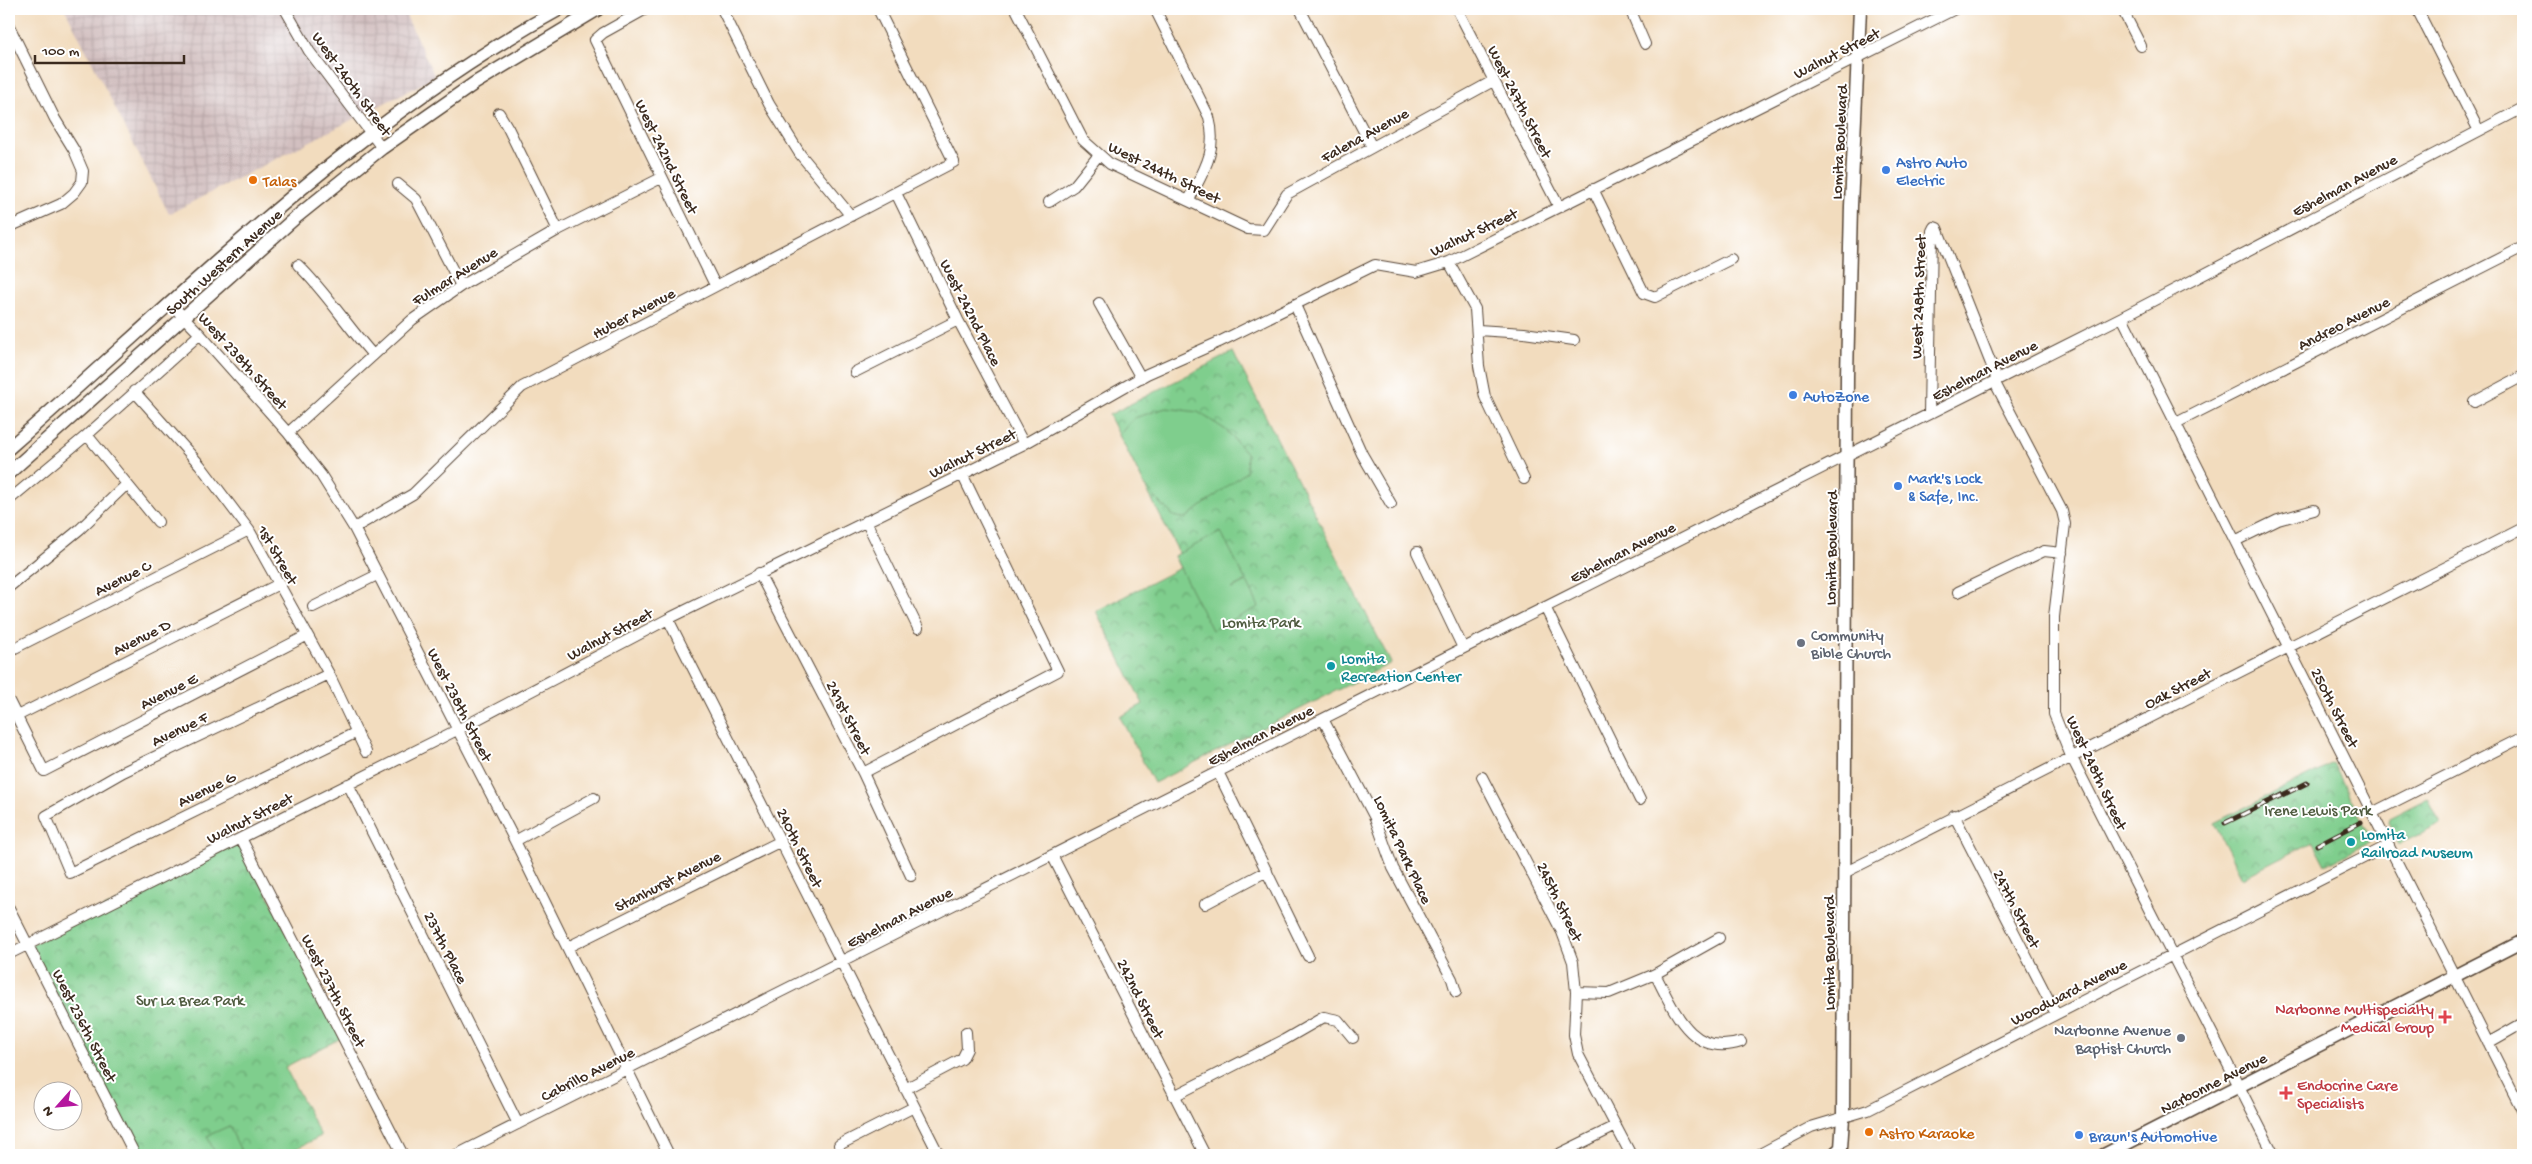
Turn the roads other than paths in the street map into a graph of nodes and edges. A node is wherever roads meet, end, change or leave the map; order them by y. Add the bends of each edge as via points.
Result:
1 (284, 9) edge
2 (560, 9) edge
3 (598, 9) edge
4 (646, 9) edge
5 (722, 9) edge
6 (878, 9) edge
7 (1016, 9) edge
8 (1155, 9) edge
9 (1300, 9) edge
10 (1457, 9) edge
11 (1630, 9) edge
12 (1860, 9) edge
13 (1955, 9) edge
14 (2122, 9) edge
15 (2417, 9) edge
16 (9, 26) edge
17 (1645, 44) dead end
18 (2141, 46) dead end
19 (1858, 58) junction
20 (1493, 80) junction
21 (2523, 108) edge
22 (498, 113) dead end
23 (2479, 131) junction
24 (371, 134) junction
25 (1372, 147) junction
26 (382, 148) junction
27 (1098, 156) junction
28 (661, 178) junction
29 (398, 184) dead end
30 (1594, 189) junction
31 (896, 193) junction
32 (1189, 200) junction
33 (1049, 202) dead end
34 (1559, 207) junction
35 (851, 216) junction
36 (9, 227) edge
37 (558, 230) junction
38 (1264, 230) joint
39 (2523, 247) edge
40 (1731, 259) dead end
41 (1449, 262) junction
42 (298, 265) dead end
43 (715, 285) junction
44 (460, 286) junction
45 (170, 303) junction
46 (1099, 303) dead end
47 (1295, 305) junction
48 (185, 317) junction
49 (2122, 317) junction
50 (958, 320) junction
51 (1478, 330) junction
52 (200, 334) junction
53 (1574, 340) dead end
54 (374, 355) junction
55 (855, 372) dead end
56 (2523, 376) edge
57 (1141, 378) junction
58 (1995, 380) junction
59 (134, 391) junction
60 (2474, 402) dead end
61 (1929, 414) junction
62 (2176, 423) junction
63 (288, 433) junction
64 (87, 435) junction
65 (1024, 444) junction
66 (9, 448) edge
67 (1847, 455) junction
68 (9, 474) edge
69 (962, 474) junction
70 (1524, 479) dead end
71 (128, 484) junction
72 (9, 500) edge
73 (1391, 504) dead end
74 (2314, 510) dead end
75 (866, 521) junction
76 (158, 522) dead end
77 (354, 528) junction
78 (2523, 528) edge
79 (249, 530) junction
80 (2235, 541) junction
81 (1417, 552) dead end
82 (2062, 553) junction
83 (760, 573) junction
84 (377, 575) junction
85 (280, 584) junction
86 (9, 586) edge
87 (1958, 592) dead end
88 (313, 607) dead end
89 (1545, 607) junction
90 (666, 620) junction
91 (918, 628) dead end
92 (306, 636) junction
93 (2289, 647) junction
94 (1463, 648) junction
95 (9, 651) edge
96 (329, 674) junction
97 (9, 701) edge
98 (16, 716) junction
99 (1323, 719) junction
100 (457, 730) junction
101 (357, 732) junction
102 (2523, 737) edge
103 (366, 752) dead end
104 (2071, 756) junction
105 (1218, 772) junction
106 (863, 773) junction
107 (1482, 777) dead end
108 (348, 784) junction
109 (594, 798) dead end
110 (1640, 800) dead end
111 (2372, 813) junction
112 (1954, 815) junction
113 (241, 838) junction
114 (781, 840) junction
115 (515, 841) junction
116 (2389, 845) junction
117 (1052, 855) junction
118 (1267, 870) junction
119 (1844, 872) junction
120 (70, 873) joint
121 (911, 876) dead end
122 (1205, 904) dead end
123 (9, 908) edge
124 (1719, 938) dead end
125 (2523, 941) edge
126 (28, 944) junction
127 (568, 947) junction
128 (9, 954) edge
129 (2173, 955) junction
130 (1308, 956) dead end
131 (840, 962) junction
132 (1655, 974) junction
133 (2455, 976) junction
134 (1456, 992) dead end
135 (1576, 992) junction
136 (2056, 1014) junction
137 (732, 1016) joint
138 (2523, 1023) edge
139 (966, 1032) dead end
140 (1353, 1038) dead end
141 (1741, 1042) dead end
142 (2488, 1042) junction
143 (626, 1070) junction
144 (2240, 1087) junction
145 (906, 1089) junction
146 (1174, 1096) junction
147 (914, 1107) junction
148 (2523, 1112) edge
149 (1843, 1118) junction
150 (518, 1124) junction
151 (1616, 1126) junction
152 (838, 1145) dead end
153 (1841, 1153) edge
154 (135, 1155) edge
155 (403, 1155) edge
156 (456, 1155) edge
157 (669, 1155) edge
158 (939, 1155) edge
159 (1205, 1155) edge
160 (1557, 1155) edge
161 (1631, 1155) edge
162 (1758, 1155) edge
163 (2104, 1155) edge
164 (2274, 1155) edge

1 - 24 street, West 240th Street via 309,51
2 - 24 main road, South Western Avenue via 470,64
3 - 26 main road, South Western Avenue via 475,83
4 - 28 street, West 242nd Street via 595,40
5 - 35 street via 769,104 800,154
6 - 31 street, Huber Avenue via 954,162
7 - 27 street, West 244th Street via 1080,134
8 - 32 street via 1212,126 1211,155
9 - 25 street
10 - 20 street, West 247th Street
11 - 17 street
12 - 19 main road, Lomita Boulevard
13 - 19 street, Walnut Street
14 - 18 street
15 - 23 street
16 - 36 street via 83,171 82,182 61,204
19 - 30 street, Walnut Street
19 - 67 main road, Lomita Boulevard via 1851,206
20 - 25 street, Falena Avenue
20 - 34 street, West 247th Street
21 - 23 street, Eshelman Avenue
22 - 37 street
23 - 49 street, Eshelman Avenue
24 - 26 street, West 240th Street
24 - 45 main road, South Western Avenue via 275,211
25 - 38 street, Falena Avenue via 1287,194
26 - 48 main road, South Western Avenue via 295,218
27 - 32 street, West 244th Street
27 - 33 street via 1074,186
28 - 37 street, Fulmar Avenue
28 - 43 street, West 242nd Street
29 - 44 street via 416,199
30 - 34 street, Walnut Street
30 - 40 street via 1644,293 1654,297
31 - 35 street, Huber Avenue
31 - 50 street, West 242nd Place
32 - 38 street, West 244th Street via 1248,229
34 - 41 street, Walnut Street
35 - 43 street, Huber Avenue
37 - 44 street, Fulmar Avenue
39 - 62 street, Andreo Avenue
41 - 47 street, Walnut Street via 1416,272 1375,265
41 - 51 street via 1475,309
42 - 54 street
43 - 77 street, Huber Avenue via 522,387 413,494
44 - 54 street, Fulmar Avenue via 412,320
45 - 48 street, West 238th Street
45 - 66 main road, South Western Avenue
46 - 57 street
47 - 57 street, Walnut Street
47 - 73 street via 1362,454
48 - 52 street, West 238th Street
48 - 68 main road, South Western Avenue
49 - 58 street, Eshelman Avenue
49 - 62 street, 250th Street
50 - 55 street
50 - 65 street, West 242nd Place
51 - 53 street
51 - 70 street via 1479,366 1485,397
52 - 59 street
52 - 63 street, West 238th Street
54 - 63 street, Fulmar Avenue
56 - 60 street
57 - 65 street, Walnut Street
58 - 61 street, Eshelman Avenue
58 - 61 street, West 248th Street via 1934,227
58 - 82 street, West 248th Street via 2062,511 2065,524
59 - 64 street
59 - 79 street, 1st Street via 200,465
61 - 67 street, Eshelman Avenue
62 - 80 street, 250th Street
63 - 77 street, West 238th Street via 321,475
64 - 71 street
64 - 72 street
65 - 69 street, Walnut Street
67 - 89 street, Eshelman Avenue
67 - 119 main road, Lomita Boulevard
69 - 75 street, Walnut Street
69 - 106 street via 1058,671
71 - 76 street
71 - 86 street via 80,529
74 - 80 street via 2278,520
75 - 83 street, Walnut Street
75 - 91 street
77 - 84 street, West 238th Street
78 - 93 street, Oak Street
79 - 85 street, 1st Street
79 - 95 street, Avenue C
80 - 93 street, 250th Street
81 - 94 street
82 - 87 street via 2044,550
82 - 104 street, West 248th Street via 2054,617 2054,714
83 - 90 street, Walnut Street
83 - 106 street, 241st Street
84 - 88 street
84 - 100 street, West 238th Street
85 - 92 street, 1st Street
85 - 98 street, Avenue D
89 - 94 street, Eshelman Avenue
89 - 110 street
90 - 100 street, Walnut Street
90 - 114 street, 240th Street
92 - 96 street, 1st Street
92 - 98 street, Avenue E via 44,771
93 - 104 street, Oak Street
93 - 111 street, 250th Street
94 - 99 street, Eshelman Avenue
96 - 101 street, 1st Street
96 - 120 street, Avenue F via 123,772 46,816
97 - 98 street
99 - 105 street, Eshelman Avenue
99 - 134 street, Lomita Park Place via 1375,818 1394,868
100 - 108 street, Walnut Street
100 - 115 street, West 238th Street
101 - 103 street, 1st Street
101 - 120 street, Avenue G
102 - 111 street
104 - 112 street, Oak Street
104 - 129 street, West 248th Street
105 - 117 street, Eshelman Avenue
105 - 118 street
106 - 121 street, 241st Street
107 - 135 street, 245th Street via 1562,932 1573,962
108 - 113 street, Walnut Street
108 - 150 street, 237th Place
109 - 115 street
111 - 116 street, 250th Street
112 - 119 street, Oak Street
112 - 136 street, 247th Street
113 - 126 street, Walnut Street
113 - 155 street, West 237th Street
114 - 127 street, Stanhurst Avenue
114 - 131 street, 240th Street
115 - 127 street, West 238th Street
116 - 129 street, Woodward Avenue
116 - 133 street, 250th Street
117 - 131 street, Eshelman Avenue
117 - 146 street, 242nd Street
118 - 122 street
118 - 130 street
119 - 149 main road, Lomita Boulevard
123 - 126 street, West 236th Street
124 - 132 street
125 - 133 main road, Narbonne Avenue
126 - 128 street, Walnut Street
126 - 154 street, West 236th Street
127 - 143 street, West 238th Street
129 - 136 street, Woodward Avenue
129 - 144 street, West 248th Street
131 - 137 street, Eshelman Avenue
131 - 145 street, 240th Street
132 - 135 street via 1608,993
132 - 141 street via 1681,1022 1690,1032 1713,1044 1727,1046
133 - 142 street, 250th Street
133 - 144 main road, Narbonne Avenue
135 - 151 street, 245th Street via 1574,1035 1578,1054
136 - 149 street, Woodward Avenue via 1868,1110
137 - 143 street, Cabrillo Avenue
138 - 142 street
139 - 145 street via 967,1049 962,1060
140 - 146 street via 1338,1020 1324,1016
142 - 148 street, 250th Street
143 - 150 street, Cabrillo Avenue
143 - 157 street, West 238th Street
144 - 163 main road, Narbonne Avenue
144 - 164 street, West 248th Street
145 - 147 street, 240th Street
146 - 159 street, 242nd Street
147 - 152 street
147 - 158 street, 240th Street
149 - 153 main road, Lomita Boulevard
149 - 162 street, Woodward Avenue via 1811,1128
150 - 156 street, Cabrillo Avenue
151 - 160 street
151 - 161 street, 245th Street

